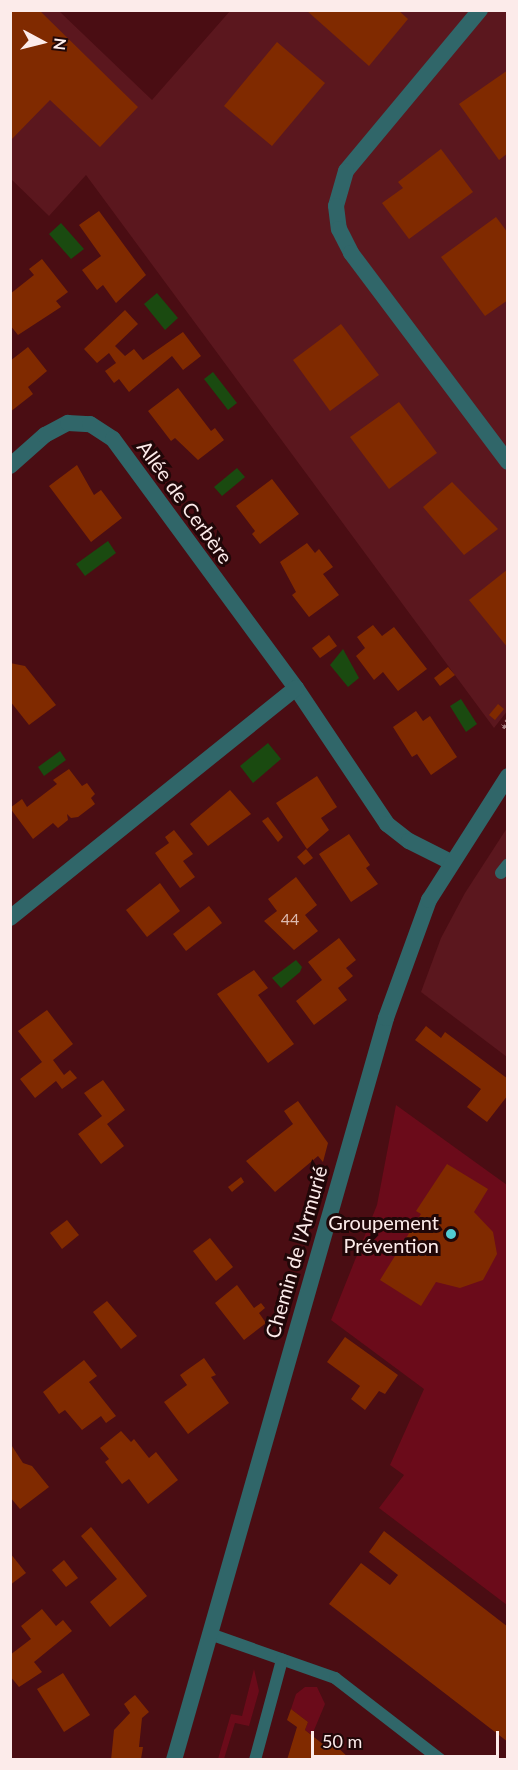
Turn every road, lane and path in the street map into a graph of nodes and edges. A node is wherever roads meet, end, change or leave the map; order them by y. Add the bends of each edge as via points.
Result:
1 (480, 10) edge
2 (507, 462) edge
3 (10, 466) edge
4 (296, 688) junction
5 (507, 720) edge
6 (507, 729) edge
7 (507, 776) edge
8 (451, 862) junction
9 (10, 918) edge
10 (210, 1634) junction
11 (282, 1660) junction
12 (174, 1760) edge
13 (255, 1760) edge
14 (441, 1760) edge

1 - 2 street via 346,171 336,206 339,228 351,253
3 - 4 street, Allée de Cerbère via 56,427 81,422 103,431
4 - 8 street, Allée de Cerbère via 387,824
4 - 9 street
5 - 6 path via 503,726
7 - 8 street, Chemin de l'Armurié
8 - 10 street, Chemin de l'Armurié via 429,900 386,1018
10 - 11 lane
10 - 12 street, Chemin de l'Armurié
11 - 13 lane
11 - 14 lane via 335,1678

